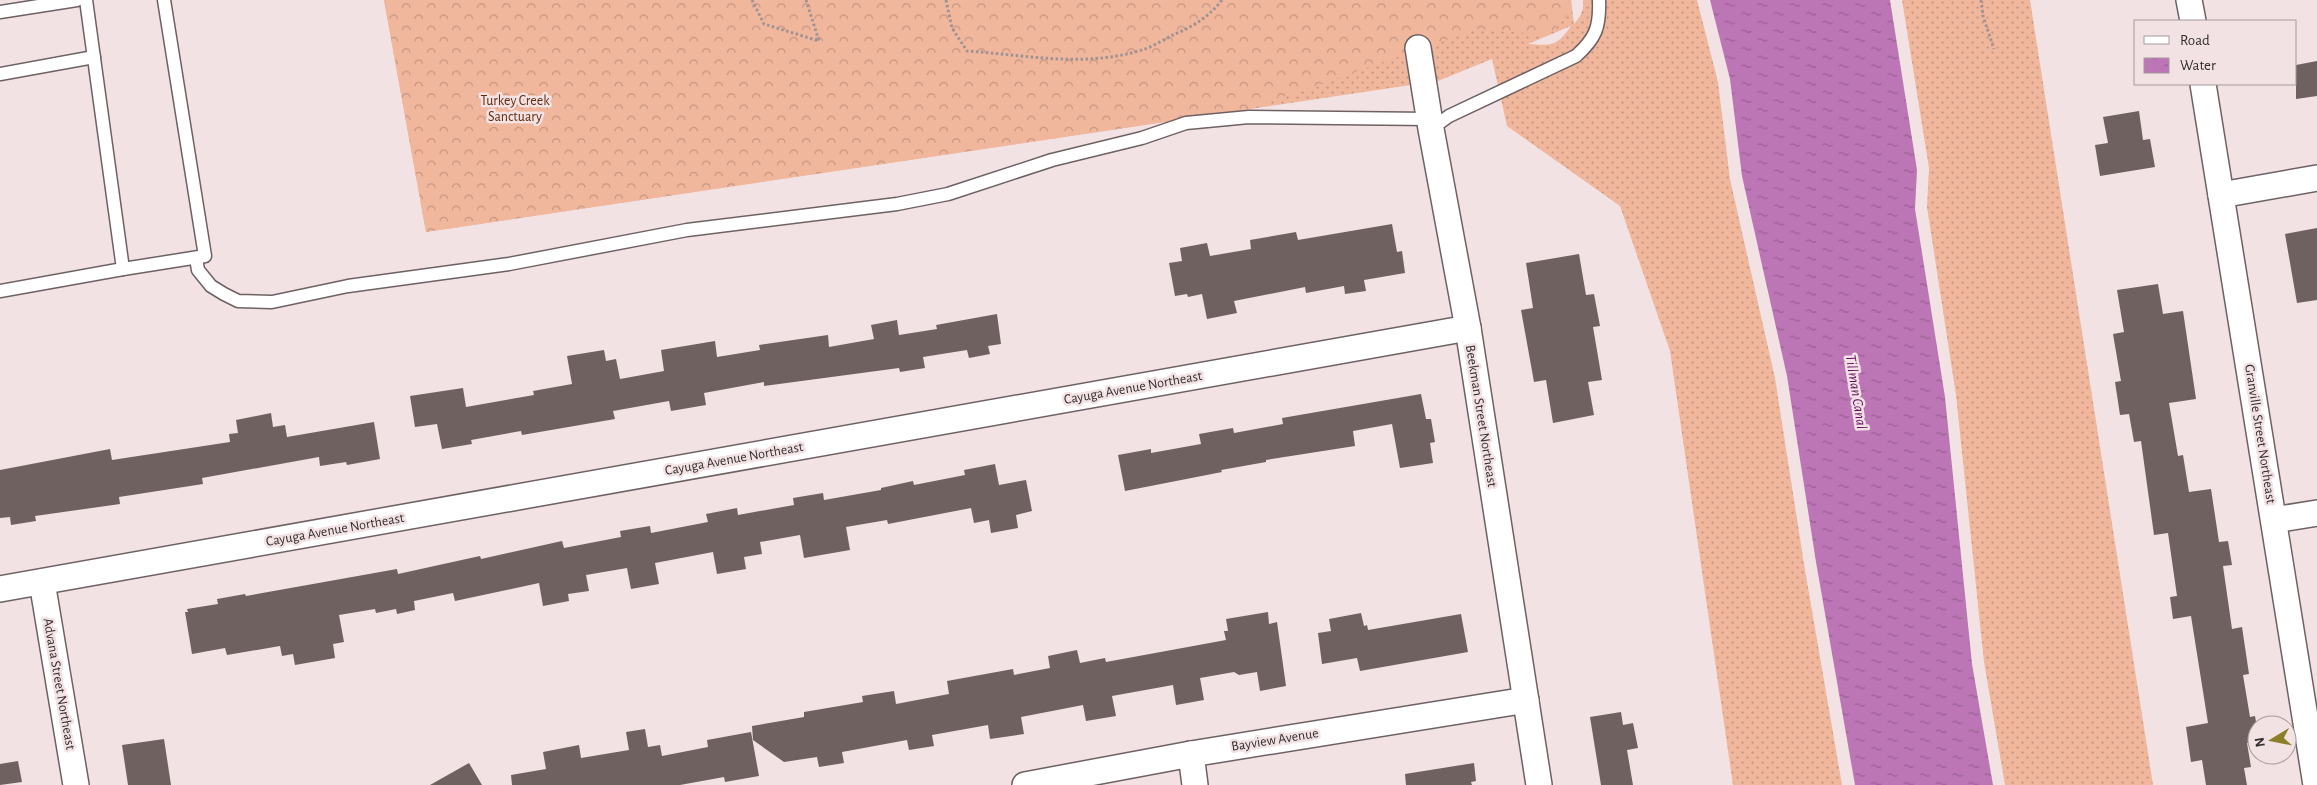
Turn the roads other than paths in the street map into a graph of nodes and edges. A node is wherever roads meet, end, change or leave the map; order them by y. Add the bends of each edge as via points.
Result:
1 (77, 0) edge
2 (86, 0) edge
3 (164, 0) edge
4 (1599, 0) edge
5 (2190, 0) edge
6 (0, 12) edge
7 (2193, 20) edge
8 (1418, 48) dead end
9 (94, 58) junction
10 (0, 74) edge
11 (2203, 85) edge
12 (1430, 124) junction
13 (2317, 178) edge
14 (2220, 195) junction
15 (196, 258) junction
16 (123, 269) junction
17 (0, 291) edge
18 (1468, 328) junction
19 (2317, 512) edge
20 (2274, 520) junction
21 (42, 582) junction
22 (0, 589) edge
23 (1526, 700) junction
24 (1191, 754) junction
25 (76, 785) edge
26 (1025, 785) edge
27 (1195, 785) edge
28 (1539, 785) edge
29 (2316, 785) edge

1 - 6 lane
2 - 9 lane
3 - 15 lane via 205,256
4 - 12 lane via 1600,15 1592,41 1576,56
5 - 7 street
8 - 12 street, Beekman Street Northeast
9 - 10 lane
9 - 16 lane
11 - 14 street, Granville Street Northeast
12 - 15 lane via 1249,117 1186,123 1142,138 1052,160 948,194 897,204 687,230 510,264 348,286 272,302 238,301 224,294 211,286 198,270
12 - 18 street, Beekman Street Northeast
13 - 14 street
14 - 20 street, Granville Street Northeast
15 - 16 lane
16 - 17 lane
18 - 21 street, Cayuga Avenue Northeast
18 - 23 street, Beekman Street Northeast
19 - 20 street
20 - 29 street, Granville Street Northeast
21 - 22 street, Cayuga Avenue Northeast
21 - 25 street, Advana Street Northeast
23 - 24 street, Bayview Avenue
23 - 28 street, Beekman Street Northeast
24 - 26 street, Bayview Avenue
24 - 27 street

